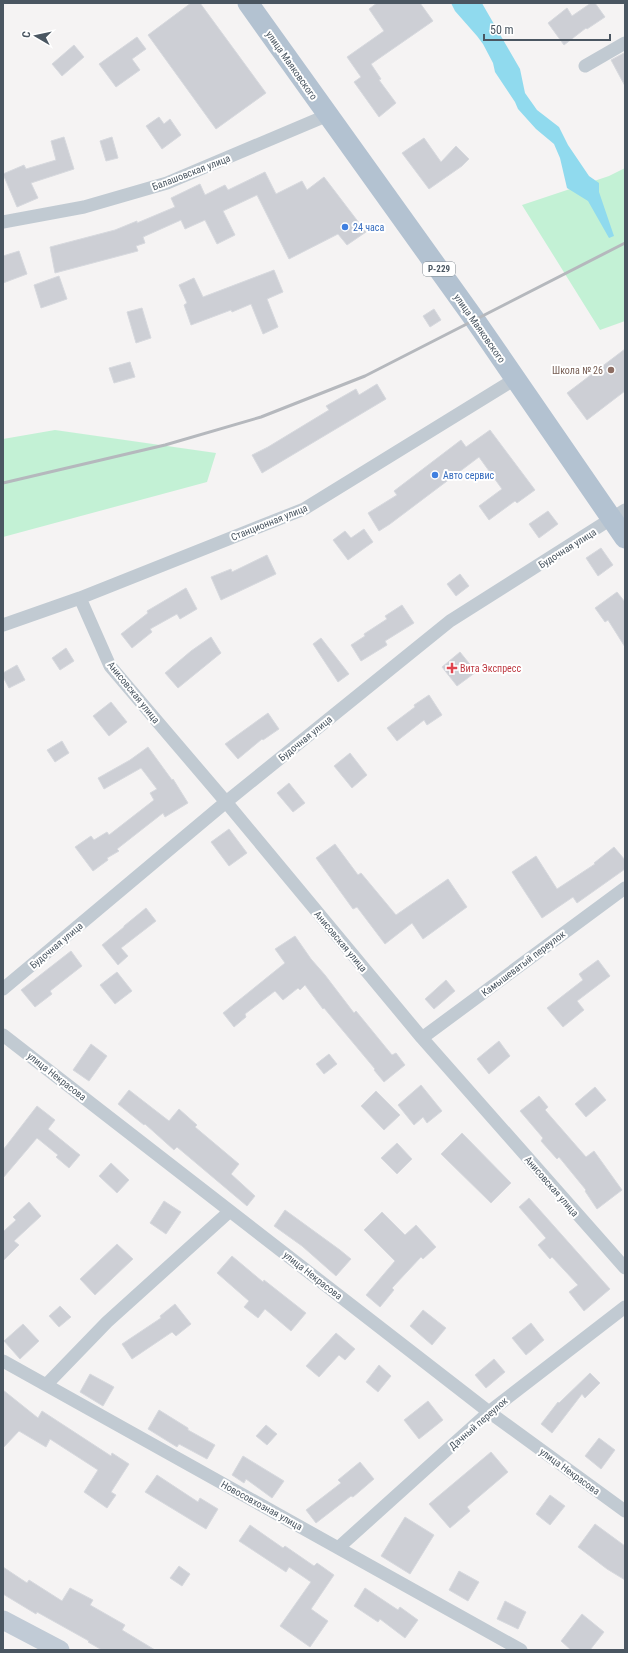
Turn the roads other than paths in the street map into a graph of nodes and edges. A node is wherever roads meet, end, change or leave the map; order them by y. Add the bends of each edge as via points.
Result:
1 (248, 3) edge
2 (625, 44) edge
3 (586, 66) dead end
4 (328, 115) junction
5 (4, 221) edge
6 (515, 379) junction
7 (618, 515) edge
8 (625, 538) edge
9 (80, 598) junction
10 (3, 626) edge
11 (226, 802) junction
12 (625, 888) edge
13 (3, 989) edge
14 (3, 1035) edge
15 (422, 1038) junction
16 (230, 1211) junction
17 (625, 1268) edge
18 (625, 1307) edge
19 (3, 1361) edge
20 (46, 1385) junction
21 (489, 1412) junction
22 (625, 1511) edge
23 (338, 1548) junction
24 (3, 1620) edge
25 (60, 1650) edge
26 (521, 1650) edge

1 - 4 main road, улица Маяковского / Р-229
2 - 3 street
4 - 5 street, Балашовская улица via 167,183 84,207
4 - 6 main road, улица Маяковского / Р-229
6 - 7 main road, улица Маяковского / Р-229
6 - 9 street, Станционная улица via 304,509
7 - 8 main road, улица Маяковского / Р-229
7 - 11 street, Будочная улица via 450,621
9 - 10 street, Станционная улица
9 - 11 street, Анисовская улица via 110,666
11 - 13 street, Будочная улица
11 - 15 street, Анисовская улица
12 - 15 street, Камышеватый переулок
14 - 16 street, улица Некрасова
15 - 17 street, Анисовская улица
16 - 20 street via 107,1322
16 - 21 street, улица Некрасова
18 - 21 street, Дачный переулок
19 - 20 street, Новосовхозная улица
20 - 23 street, Новосовхозная улица
21 - 22 street, улица Некрасова
21 - 23 street, Дачный переулок
23 - 26 street, Новосовхозная улица
24 - 25 street

